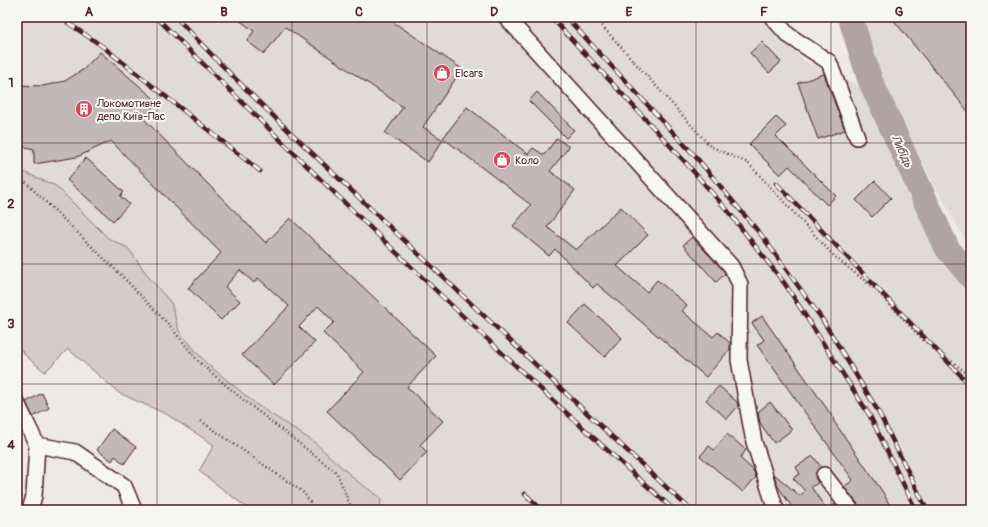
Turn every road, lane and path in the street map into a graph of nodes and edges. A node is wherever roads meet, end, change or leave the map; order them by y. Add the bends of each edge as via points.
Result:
1 (506, 17) edge
2 (594, 17) edge
3 (772, 17) edge
4 (857, 137) dead end
5 (17, 174) edge
6 (971, 376) edge
7 (17, 403) edge
8 (200, 421) dead end
9 (37, 445) junction
10 (824, 475) dead end
11 (30, 510) edge
12 (134, 510) edge
13 (315, 510) edge
14 (352, 510) edge
15 (776, 510) edge
16 (851, 510) edge

1 - 15 street via 731,266 740,284 739,360 754,442
2 - 6 path via 710,146 748,163 834,256 877,291 923,340
3 - 4 street via 788,35 829,62
5 - 14 path via 122,274 199,362 337,473
7 - 9 street
8 - 13 path via 304,493
9 - 11 street via 34,496
9 - 12 street via 75,452 124,486
10 - 16 street

